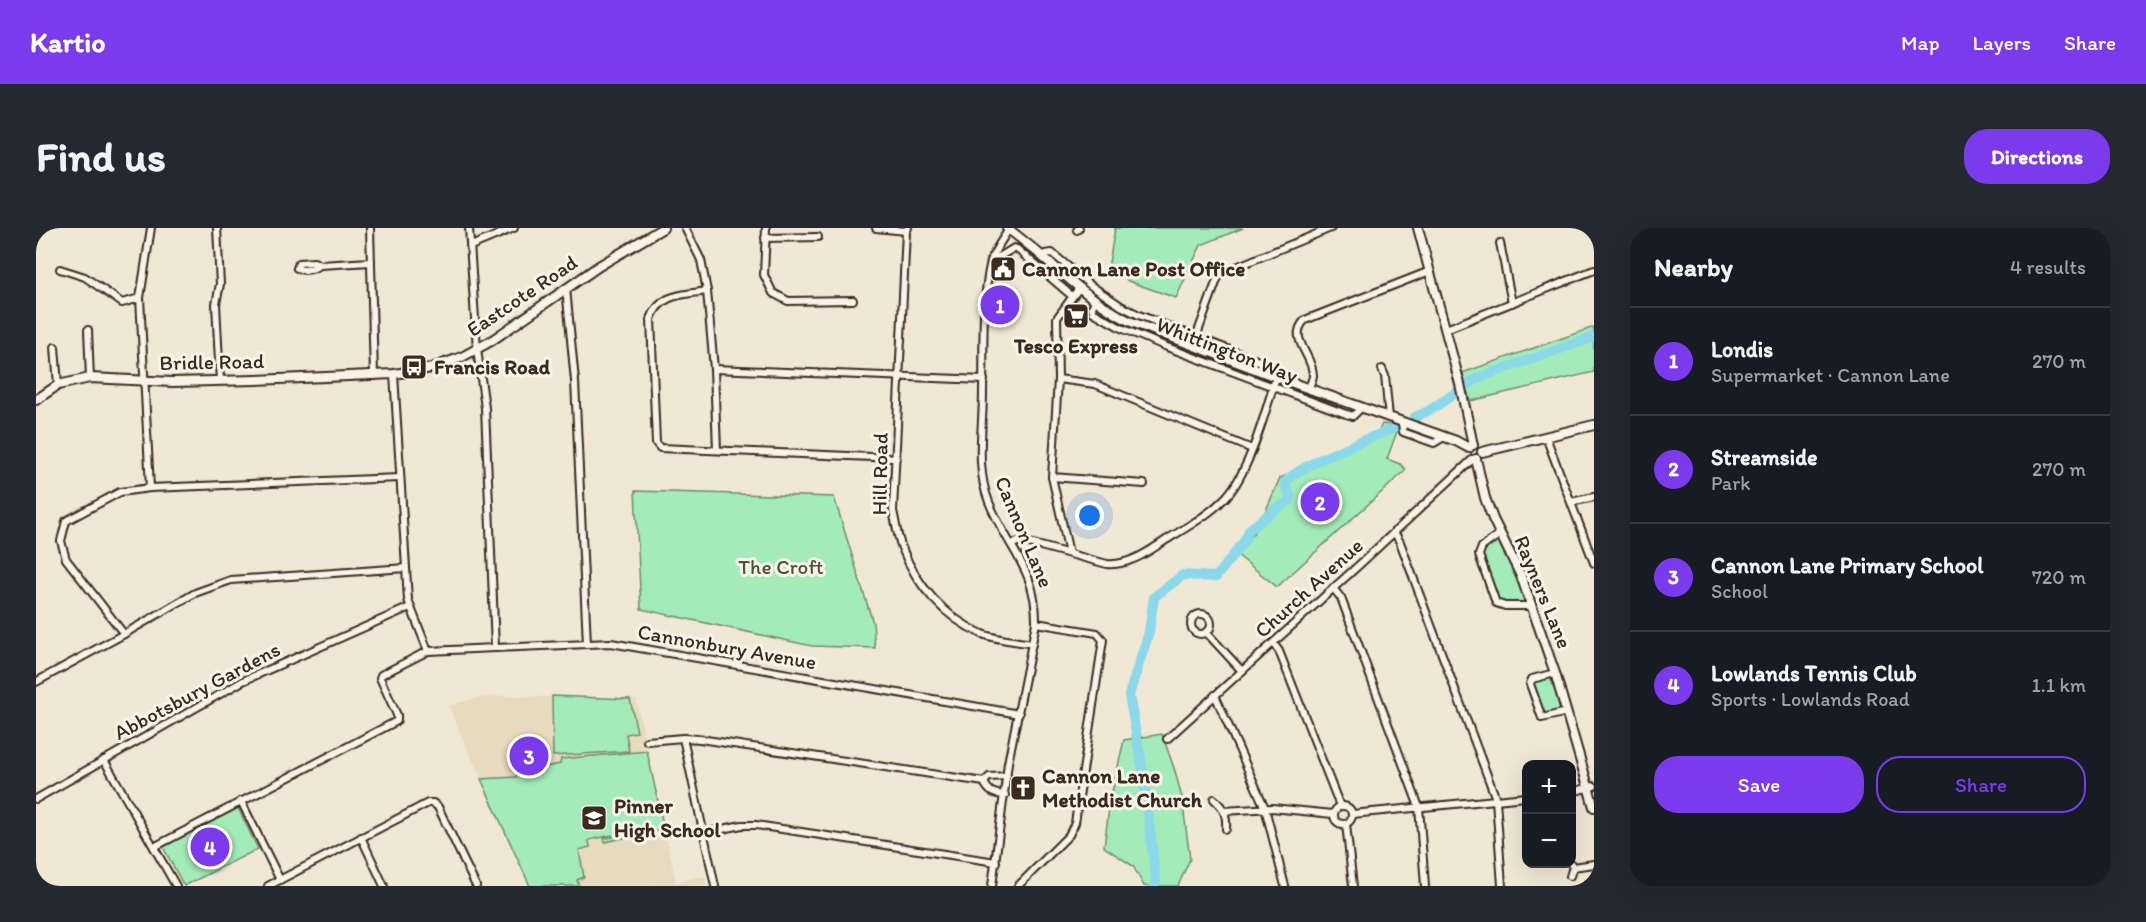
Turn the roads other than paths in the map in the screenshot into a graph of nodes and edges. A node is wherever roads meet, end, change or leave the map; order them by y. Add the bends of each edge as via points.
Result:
1 (151, 228) edge
2 (217, 228) edge
3 (370, 228) edge
4 (469, 228) edge
5 (514, 228) edge
6 (663, 228) edge
7 (685, 228) edge
8 (766, 228) edge
9 (876, 228) edge
10 (1008, 228) edge
11 (1330, 228) edge
12 (1418, 228) edge
13 (907, 230) edge
14 (818, 237) dead end
15 (765, 238) junction
16 (1500, 243) dead end
17 (471, 246) junction
18 (993, 256) junction
19 (1042, 257) junction
20 (371, 262) junction
21 (320, 265) dead end
22 (60, 269) dead end
23 (1594, 270) edge
24 (1430, 271) junction
25 (566, 288) junction
26 (1078, 288) junction
27 (707, 291) junction
28 (1072, 296) junction
29 (140, 298) junction
30 (853, 300) dead end
31 (1095, 301) junction
32 (1512, 303) junction
33 (1446, 329) junction
34 (88, 330) dead end
35 (1196, 337) junction
36 (1193, 346) junction
37 (55, 348) dead end
38 (477, 349) junction
39 (714, 369) junction
40 (1382, 369) dead end
41 (394, 374) junction
42 (1266, 374) junction
43 (374, 376) junction
44 (900, 377) junction
45 (90, 378) junction
46 (1276, 378) junction
47 (1058, 379) junction
48 (984, 380) junction
49 (146, 381) junction
50 (220, 381) junction
51 (58, 385) junction
52 (1273, 387) junction
53 (1308, 389) junction
54 (36, 400) edge
55 (1361, 408) junction
56 (1389, 418) junction
57 (1594, 425) edge
58 (1470, 430) junction
59 (1546, 437) junction
60 (1458, 442) junction
61 (1471, 446) junction
62 (1252, 449) junction
63 (717, 450) junction
64 (1482, 452) junction
65 (896, 458) junction
66 (1474, 459) junction
67 (1466, 466) junction
68 (1479, 470) junction
69 (1052, 477) junction
70 (400, 478) junction
71 (1144, 484) dead end
72 (150, 488) junction
73 (1594, 497) edge
74 (1571, 502) junction
75 (1394, 532) junction
76 (1500, 534) junction
77 (1011, 544) junction
78 (1069, 554) junction
79 (1594, 562) edge
80 (406, 568) junction
81 (1334, 588) junction
82 (1532, 606) junction
83 (410, 607) junction
84 (1036, 623) junction
85 (1206, 632) dead end
86 (124, 634) junction
87 (1273, 643) junction
88 (587, 644) junction
89 (1032, 644) junction
90 (495, 648) junction
91 (428, 651) junction
92 (1242, 671) junction
93 (1555, 673) junction
94 (36, 682) edge
95 (1215, 695) junction
96 (1567, 712) junction
97 (1019, 714) junction
98 (683, 738) junction
99 (1167, 739) dead end
100 (647, 741) dead end
101 (104, 760) junction
102 (1007, 776) junction
103 (984, 782) junction
104 (1591, 786) edge
105 (1576, 791) edge
106 (1005, 795) junction
107 (1522, 797) edge
108 (36, 799) edge
109 (1214, 799) dead end
110 (1496, 799) junction
111 (241, 801) junction
112 (1340, 806) junction
113 (1419, 807) junction
114 (1594, 807) edge
115 (1265, 808) junction
116 (1224, 811) junction
117 (1333, 814) junction
118 (1352, 814) junction
119 (1346, 824) junction
120 (1226, 829) dead end
121 (703, 833) junction
122 (361, 837) junction
123 (154, 847) junction
124 (996, 862) junction
125 (1594, 864) edge
126 (1576, 865) edge
127 (1571, 868) edge
128 (1570, 876) dead end
129 (280, 880) junction
130 (176, 886) edge
131 (268, 886) edge
132 (384, 886) edge
133 (476, 886) edge
134 (715, 886) edge
135 (992, 886) edge
136 (1018, 886) edge
137 (1286, 886) edge
138 (1353, 886) edge
139 (1425, 886) edge
140 (1502, 886) edge

1 - 29 street
2 - 50 street
3 - 20 street
4 - 17 street
5 - 17 street
6 - 25 street, Eastcote Road
7 - 27 street via 701,260
8 - 15 street
9 - 13 street
10 - 18 street, Cannon Lane
10 - 19 street, Whittington Way
11 - 35 street via 1224,272 1218,277
12 - 24 street, Rayners Lane
13 - 44 street, Hill Road
14 - 15 street
15 - 30 street via 764,275 773,293 788,301
16 - 32 street
17 - 38 street
18 - 28 street via 1017,249
18 - 48 street, Cannon Lane via 983,337
19 - 26 street, Whittington Way
19 - 35 street, Whittington Way via 1052,253 1121,306
20 - 21 street
20 - 43 street
22 - 29 street via 85,277 122,303
23 - 32 street
24 - 33 street, Rayners Lane
24 - 53 street via 1305,320 1298,335 1313,374
25 - 38 street, Eastcote Road
25 - 88 street via 575,381
26 - 28 street
26 - 31 street, Whittington Way
27 - 39 street
27 - 63 street via 668,298 655,307 651,319 656,443 660,448
28 - 47 street via 1056,318
29 - 49 street
31 - 36 street, Whittington Way via 1130,321
31 - 52 street, Whittington Way via 1093,312 1120,328
32 - 33 street
33 - 58 street, Rayners Lane
34 - 45 street
35 - 36 street
35 - 42 street, Whittington Way via 1264,363
36 - 42 street, Whittington Way
37 - 51 street
38 - 41 street, Eastcote Road via 432,368
38 - 90 street via 485,408
39 - 44 street
39 - 63 street
40 - 56 street
41 - 43 street, Bridle Road
41 - 70 street
42 - 46 street, Whittington Way
43 - 50 street, Bridle Road
44 - 48 street
44 - 65 street, Hill Road
45 - 49 street, Bridle Road
45 - 51 street, Bridle Road
46 - 52 street
46 - 53 street, Whittington Way
47 - 62 street via 1095,384
47 - 69 street
48 - 77 street, Cannon Lane via 980,457 983,483
49 - 50 street, Bridle Road
49 - 72 street
51 - 54 street, Bridle Road
52 - 55 street, Whittington Way via 1353,416
52 - 62 street
53 - 55 street, Whittington Way
55 - 56 street, Whittington Way
56 - 60 street, Whittington Way
57 - 59 street
58 - 60 street
58 - 61 street, Rayners Lane
59 - 64 street
59 - 74 street
60 - 61 street, Whittington Way
61 - 64 street via 1479,446
61 - 66 street, Rayners Lane via 1468,455
62 - 78 street via 1243,475 1228,495 1209,513 1144,554 1118,565
63 - 65 street
64 - 66 street
65 - 89 street, Hill Road via 893,511 901,546 916,580 934,602 982,634
66 - 67 street, Church Avenue
66 - 68 street, Rayners Lane
67 - 68 street
67 - 75 street, Church Avenue
68 - 76 street, Rayners Lane via 1485,498
69 - 71 street
69 - 78 street
70 - 72 street
70 - 80 street
72 - 86 street via 120,492 66,521 61,541 66,559
73 - 74 street
74 - 79 street
75 - 81 street, Church Avenue
75 - 110 street
76 - 82 street, Rayners Lane
76 - 82 street via 1482,547 1479,555 1496,603
77 - 78 street via 1022,541
77 - 84 street, Cannon Lane via 1033,588
80 - 83 street
80 - 86 street via 231,580 195,592
81 - 87 street, Church Avenue
81 - 113 street
82 - 93 street, Rayners Lane
83 - 91 street
83 - 101 street, Abbotsbury Gardens via 243,681
84 - 89 street, Cannon Lane
84 - 136 street via 1097,633 1103,640 1075,823 1069,835
85 - 92 street
86 - 94 street
87 - 92 street, Church Avenue
87 - 112 street
88 - 90 street, Cannonbury Avenue
88 - 97 street, Cannonbury Avenue via 611,643
89 - 97 street, Cannon Lane
90 - 91 street, Cannonbury Avenue
91 - 111 street via 381,675 397,721
92 - 95 street, Church Avenue
93 - 96 street, Rayners Lane
93 - 96 street via 1532,679 1530,684 1542,718
95 - 99 street, Church Avenue
95 - 115 street
96 - 104 street, Rayners Lane
97 - 102 street, Cannon Lane
98 - 100 street
98 - 103 street
98 - 121 street
101 - 108 street, Abbotsbury Gardens
101 - 123 street
102 - 103 street via 989,777
102 - 106 street, Cannon Lane
103 - 106 street via 987,790
104 - 105 street
104 - 114 street, Rayners Lane
106 - 124 street, Cannon Lane
107 - 110 street
109 - 116 street
110 - 113 street
110 - 140 street
111 - 123 street
111 - 129 street
112 - 117 street
112 - 118 street via 1348,807
113 - 118 street
113 - 139 street
115 - 116 street
115 - 117 street
115 - 137 street
116 - 120 street
117 - 119 street via 1337,822
118 - 119 street
119 - 138 street
121 - 124 street via 756,825
121 - 134 street
122 - 129 street
122 - 132 street
122 - 133 street via 433,803
123 - 130 street
124 - 135 street, Cannon Lane
125 - 126 street
127 - 128 street
129 - 131 street

